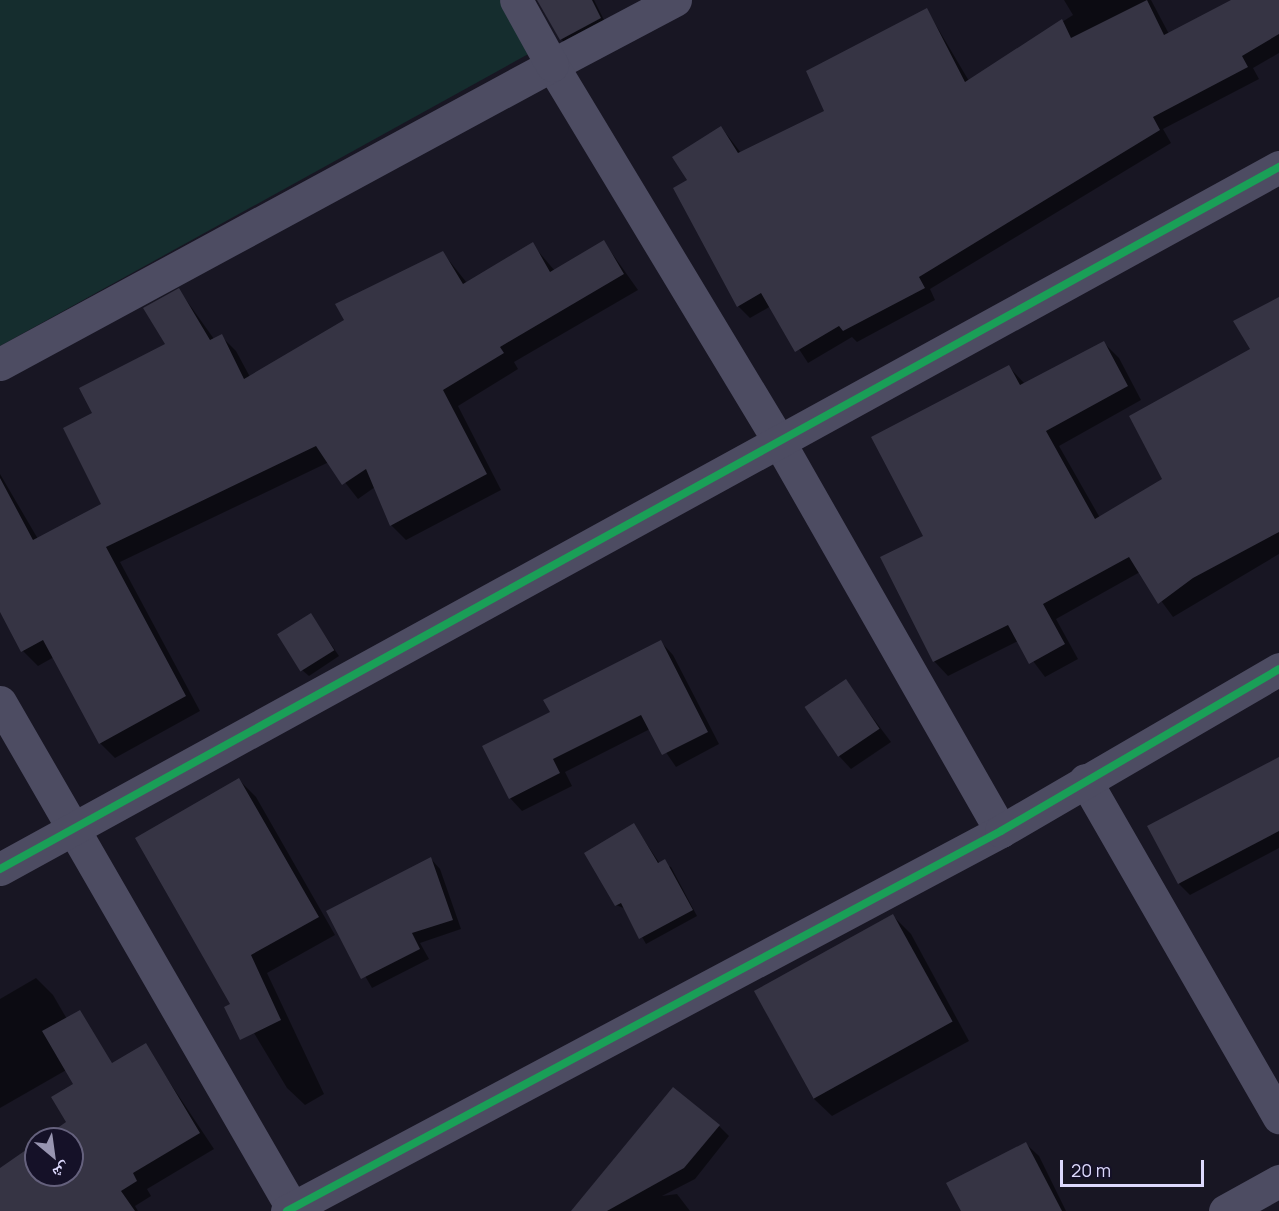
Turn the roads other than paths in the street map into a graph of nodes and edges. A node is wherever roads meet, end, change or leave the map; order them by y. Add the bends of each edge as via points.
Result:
1 (516, 0) edge
2 (675, 0) edge
3 (552, 65) junction
4 (1279, 167) edge
5 (0, 364) edge
6 (779, 442) junction
7 (1279, 669) edge
8 (0, 702) edge
9 (1085, 780) junction
10 (70, 830) junction
11 (1001, 831) junction
12 (0, 869) edge
13 (1279, 1117) edge
14 (1279, 1181) edge
15 (290, 1210) edge
16 (1225, 1211) edge

1 - 3 street
2 - 3 street
3 - 5 street
3 - 6 street
4 - 6 street
6 - 10 street
6 - 11 street
7 - 9 street
8 - 10 street
9 - 11 street
9 - 13 street
10 - 12 street
10 - 15 street
11 - 15 street
14 - 16 street

